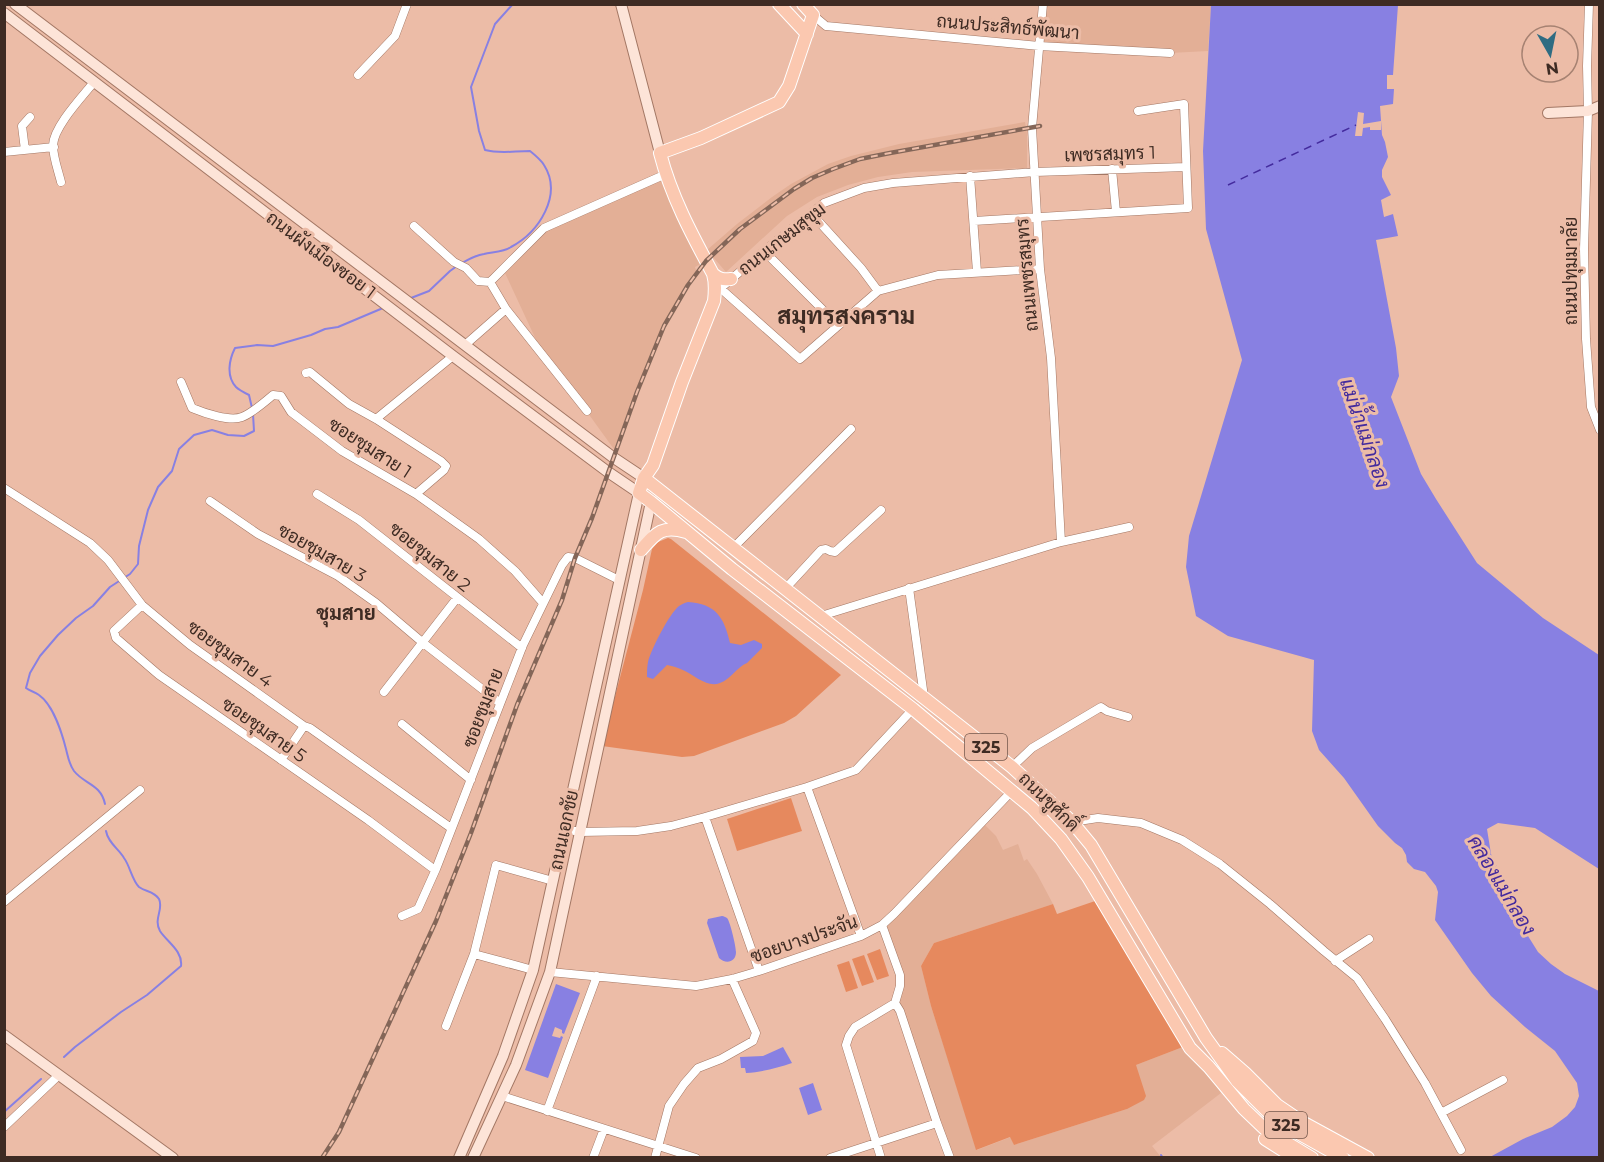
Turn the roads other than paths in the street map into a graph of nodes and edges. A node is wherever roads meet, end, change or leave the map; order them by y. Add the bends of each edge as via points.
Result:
1 (15, 4) edge
2 (407, 4) edge
3 (621, 4) edge
4 (779, 4) edge
5 (803, 4) edge
6 (1044, 4) edge
7 (1589, 4) edge
8 (815, 10) edge
9 (4, 13) edge
10 (807, 34) junction
11 (1039, 46) junction
12 (1170, 53) dead end
13 (358, 75) dead end
14 (94, 82) junction
15 (1599, 106) edge
16 (1138, 111) dead end
17 (1588, 111) junction
18 (1548, 113) dead end
19 (1599, 116) edge
20 (30, 117) dead end
21 (54, 147) junction
22 (25, 150) junction
23 (4, 152) edge
24 (660, 153) junction
25 (1186, 167) junction
26 (1112, 169) junction
27 (1035, 172) junction
28 (666, 174) junction
29 (970, 176) junction
30 (60, 182) dead end
31 (1116, 212) junction
32 (811, 213) junction
33 (1037, 218) junction
34 (974, 220) junction
35 (414, 226) dead end
36 (764, 251) junction
37 (1040, 269) junction
38 (977, 272) junction
39 (713, 274) junction
40 (731, 279) junction
41 (490, 282) junction
42 (717, 291) junction
43 (878, 291) junction
44 (506, 309) junction
45 (838, 325) junction
46 (465, 345) junction
47 (453, 356) junction
48 (306, 374) dead end
49 (181, 382) dead end
50 (1599, 402) edge
51 (1591, 406) junction
52 (587, 411) dead end
53 (376, 419) junction
54 (851, 429) dead end
55 (1599, 430) edge
56 (598, 446) junction
57 (589, 458) junction
58 (653, 465) junction
59 (644, 478) junction
60 (655, 485) junction
61 (4, 488) edge
62 (316, 494) dead end
63 (416, 494) junction
64 (639, 494) junction
65 (210, 501) dead end
66 (651, 502) junction
67 (881, 510) dead end
68 (1129, 526) dead end
69 (690, 533) junction
70 (1061, 542) junction
71 (641, 550) junction
72 (738, 552) junction
73 (732, 569) junction
74 (619, 580) junction
75 (909, 588) junction
76 (784, 589) junction
77 (457, 598) junction
78 (543, 603) junction
79 (142, 605) junction
80 (820, 616) junction
81 (422, 642) junction
82 (522, 648) junction
83 (384, 692) dead end
84 (924, 697) junction
85 (500, 703) junction
86 (913, 709) junction
87 (1128, 717) dead end
88 (402, 724) dead end
89 (304, 726) junction
90 (281, 760) junction
91 (1012, 767) junction
92 (471, 780) junction
93 (807, 787) junction
94 (140, 790) dead end
95 (1011, 792) junction
96 (705, 817) junction
97 (1072, 822) junction
98 (451, 828) junction
99 (564, 829) junction
100 (580, 832) junction
101 (435, 870) junction
102 (554, 880) junction
103 (4, 902) edge
104 (402, 916) dead end
105 (882, 925) junction
106 (861, 936) junction
107 (1369, 939) dead end
108 (474, 954) junction
109 (1335, 961) junction
110 (533, 970) junction
111 (759, 971) junction
112 (550, 972) junction
113 (597, 976) junction
114 (732, 979) junction
115 (895, 1003) junction
116 (446, 1026) dead end
117 (4, 1035) edge
118 (1206, 1038) junction
119 (1190, 1047) junction
120 (59, 1075) junction
121 (1503, 1080) dead end
122 (1231, 1084) junction
123 (502, 1096) junction
124 (547, 1111) junction
125 (1442, 1113) junction
126 (937, 1123) junction
127 (4, 1127) edge
128 (604, 1129) junction
129 (876, 1142) junction
130 (658, 1146) junction
131 (1461, 1150) dead end
132 (474, 1157) edge
133 (173, 1158) edge
134 (459, 1158) edge
135 (593, 1158) edge
136 (654, 1158) edge
137 (696, 1158) edge
138 (830, 1158) edge
139 (881, 1158) edge
140 (950, 1158) edge
141 (1294, 1158) edge
142 (1312, 1158) edge
143 (1343, 1158) edge
144 (1368, 1158) edge

1 - 46 main road, ถนนผังเมืองซอย 1
2 - 13 street via 395,36
3 - 24 main road
4 - 10 main road
5 - 8 main road
6 - 11 street, ถนนเพชรสมุทร
7 - 17 street, ถนนปทุมมาลัย
8 - 10 main road
8 - 11 street, ถนนประสิทธ์พัฒนา via 826,26
9 - 14 main road, ถนนผังเมืองซอย 1
10 - 24 main road via 789,86 779,102
11 - 12 street, ถนนประสิทธ์พัฒนา
11 - 27 street, ถนนเพชรสมุทร via 1032,128
14 - 21 street via 57,131
14 - 47 main road, ถนนผังเมืองซอย 1
15 - 17 main road
16 - 25 street via 1184,104
17 - 18 main road
17 - 19 main road
17 - 51 street, ถนนปทุมมาลัย via 1584,249
20 - 22 street via 22,126
21 - 22 street
21 - 30 street
22 - 23 street
24 - 28 main road
25 - 26 street, เพชรสมุทร 1
25 - 31 street via 1188,208
26 - 27 street, เพชรสมุทร 1
26 - 31 street
27 - 29 street, ถนนเกษมสุขุม
27 - 33 street, ถนนเพชรสมุทร
28 - 39 main road
28 - 41 street via 544,228
29 - 32 street, ถนนเกษมสุขุม via 864,188 824,203
29 - 34 street
31 - 33 street
32 - 36 street, ถนนเกษมสุขุม
32 - 43 street
33 - 34 street
33 - 37 street, ถนนเพชรสมุทร
34 - 38 street
35 - 41 street via 478,281
36 - 40 street, ถนนเกษมสุขุม
36 - 45 street
37 - 38 street
37 - 70 street, ถนนเพชรสมุทร via 1051,358
38 - 43 street via 938,276
39 - 40 main road
39 - 42 main road
40 - 42 street, ถนนเกษมสุขุม
41 - 44 street
42 - 45 street via 800,359
42 - 58 main road
43 - 45 street
44 - 46 street
44 - 52 street
46 - 56 main road, ถนนผังเมืองซอย 1
47 - 53 street
47 - 57 main road, ถนนผังเมืองซอย 1
48 - 53 street via 310,372 349,404
49 - 63 street, ซอยชุมสาย 1 via 192,408 232,419 243,417 273,395 281,396 291,412 342,451
50 - 51 street
51 - 55 street, ถนนปทุมมาลัย
53 - 63 street via 446,466
54 - 72 street
56 - 57 main road
56 - 59 main road, ถนนผังเมืองซอย 1
57 - 64 main road, ถนนผังเมืองซอย 1
58 - 59 main road
58 - 60 main road
59 - 60 main road, ถนนชูศักดิ์
59 - 64 main road
60 - 66 main road
60 - 72 main road, ถนนชูศักดิ์ / 325
61 - 79 street, ซอยชุมสาย 4 via 90,543
62 - 77 street, ซอยชุมสาย 2 via 359,520
63 - 78 street, ซอยชุมสาย 1 via 479,539
64 - 66 main road, ถนนชูศักดิ์
64 - 74 main road, ถนนเอกชัย
65 - 81 street, ซอยชุมสาย 3 via 258,534 338,576
66 - 69 main road, ถนนชูศักดิ์ / 325
66 - 71 main road, ถนนเอกชัย
67 - 76 street via 835,552 821,550
68 - 70 street
69 - 71 main road via 661,530
69 - 73 main road, ถนนชูศักดิ์ / 325
70 - 75 street
71 - 100 main road, ถนนเอกชัย
72 - 73 main road
72 - 76 main road, ถนนชูศักดิ์ / 325
73 - 86 main road, ถนนชูศักดิ์ / 325
74 - 78 street, ซอยชุมสาย via 568,557
74 - 99 main road, ถนนเอกชัย
75 - 80 street
75 - 84 street
76 - 80 main road, ถนนชูศักดิ์ / 325
77 - 81 street
77 - 82 street, ซอยชุมสาย 2
78 - 82 street, ซอยชุมสาย
79 - 89 street, ซอยชุมสาย 4 via 190,645
79 - 90 street, ซอยชุมสาย 5 via 114,631 116,638 159,675
80 - 84 main road, ถนนชูศักดิ์ / 325
81 - 83 street
81 - 85 street, ซอยชุมสาย 3
82 - 85 street, ซอยชุมสาย
84 - 91 main road, ถนนชูศักดิ์ / 325
85 - 92 street, ซอยชุมสาย
86 - 93 street via 856,770
86 - 95 main road, ถนนชูศักดิ์ / 325
87 - 91 street via 1101,707 1032,748
88 - 92 street
89 - 90 street
89 - 98 street, ซอยชุมสาย 4
90 - 101 street, ซอยชุมสาย 5
91 - 97 main road, ถนนชูศักดิ์ / 325
92 - 98 street, ซอยชุมสาย
93 - 96 street
93 - 106 street
94 - 103 street
95 - 105 street, ซอยบางประจัน
95 - 119 main road, ถนนชูศักดิ์ / 325 via 1032,808 1088,877
96 - 100 street via 637,831
96 - 111 street
97 - 109 street via 1098,818 1141,823 1182,840 1220,864
97 - 118 main road, ถนนชูศักดิ์ / 325 via 1091,845
98 - 101 street, ซอยชุมสาย
99 - 100 street
99 - 102 main road, ถนนเอกชัย
100 - 112 main road, ถนนเอกชัย
101 - 104 street, ซอยชุมสาย via 418,909
102 - 108 street via 496,865
102 - 110 main road, ถนนเอกชัย
105 - 106 street, ซอยบางประจัน
105 - 115 street via 900,975
106 - 111 street, ซอยบางประจัน
107 - 109 street
108 - 110 street
108 - 116 street
109 - 125 street via 1357,978
110 - 134 main road, ถนนเอกชัย via 503,1056
111 - 114 street, ซอยบางประจัน
112 - 113 street, ซอยบางประจัน
112 - 123 main road, ถนนเอกชัย
113 - 114 street, ซอยบางประจัน via 696,986
113 - 124 street
114 - 130 street via 756,1032 753,1041 698,1068 669,1106
115 - 126 street
115 - 129 street via 855,1027 846,1045
117 - 120 main road
118 - 122 main road, ถนนชูศักดิ์ / 325
118 - 144 main road via 1277,1105
119 - 122 main road, ถนนชูศักดิ์ / 325
119 - 141 main road via 1240,1114 1265,1139
120 - 127 street
120 - 133 main road
121 - 125 street
122 - 142 main road, ถนนชูศักดิ์ / 325 via 1244,1108 1267,1131
122 - 143 main road, ถนนชูศักดิ์ / 325 via 1298,1133
123 - 124 street
123 - 132 main road, ถนนเอกชัย
124 - 128 street
125 - 131 street
126 - 129 street
126 - 140 street
128 - 130 street
128 - 135 street
129 - 138 street
129 - 139 street
130 - 136 street
130 - 137 street

